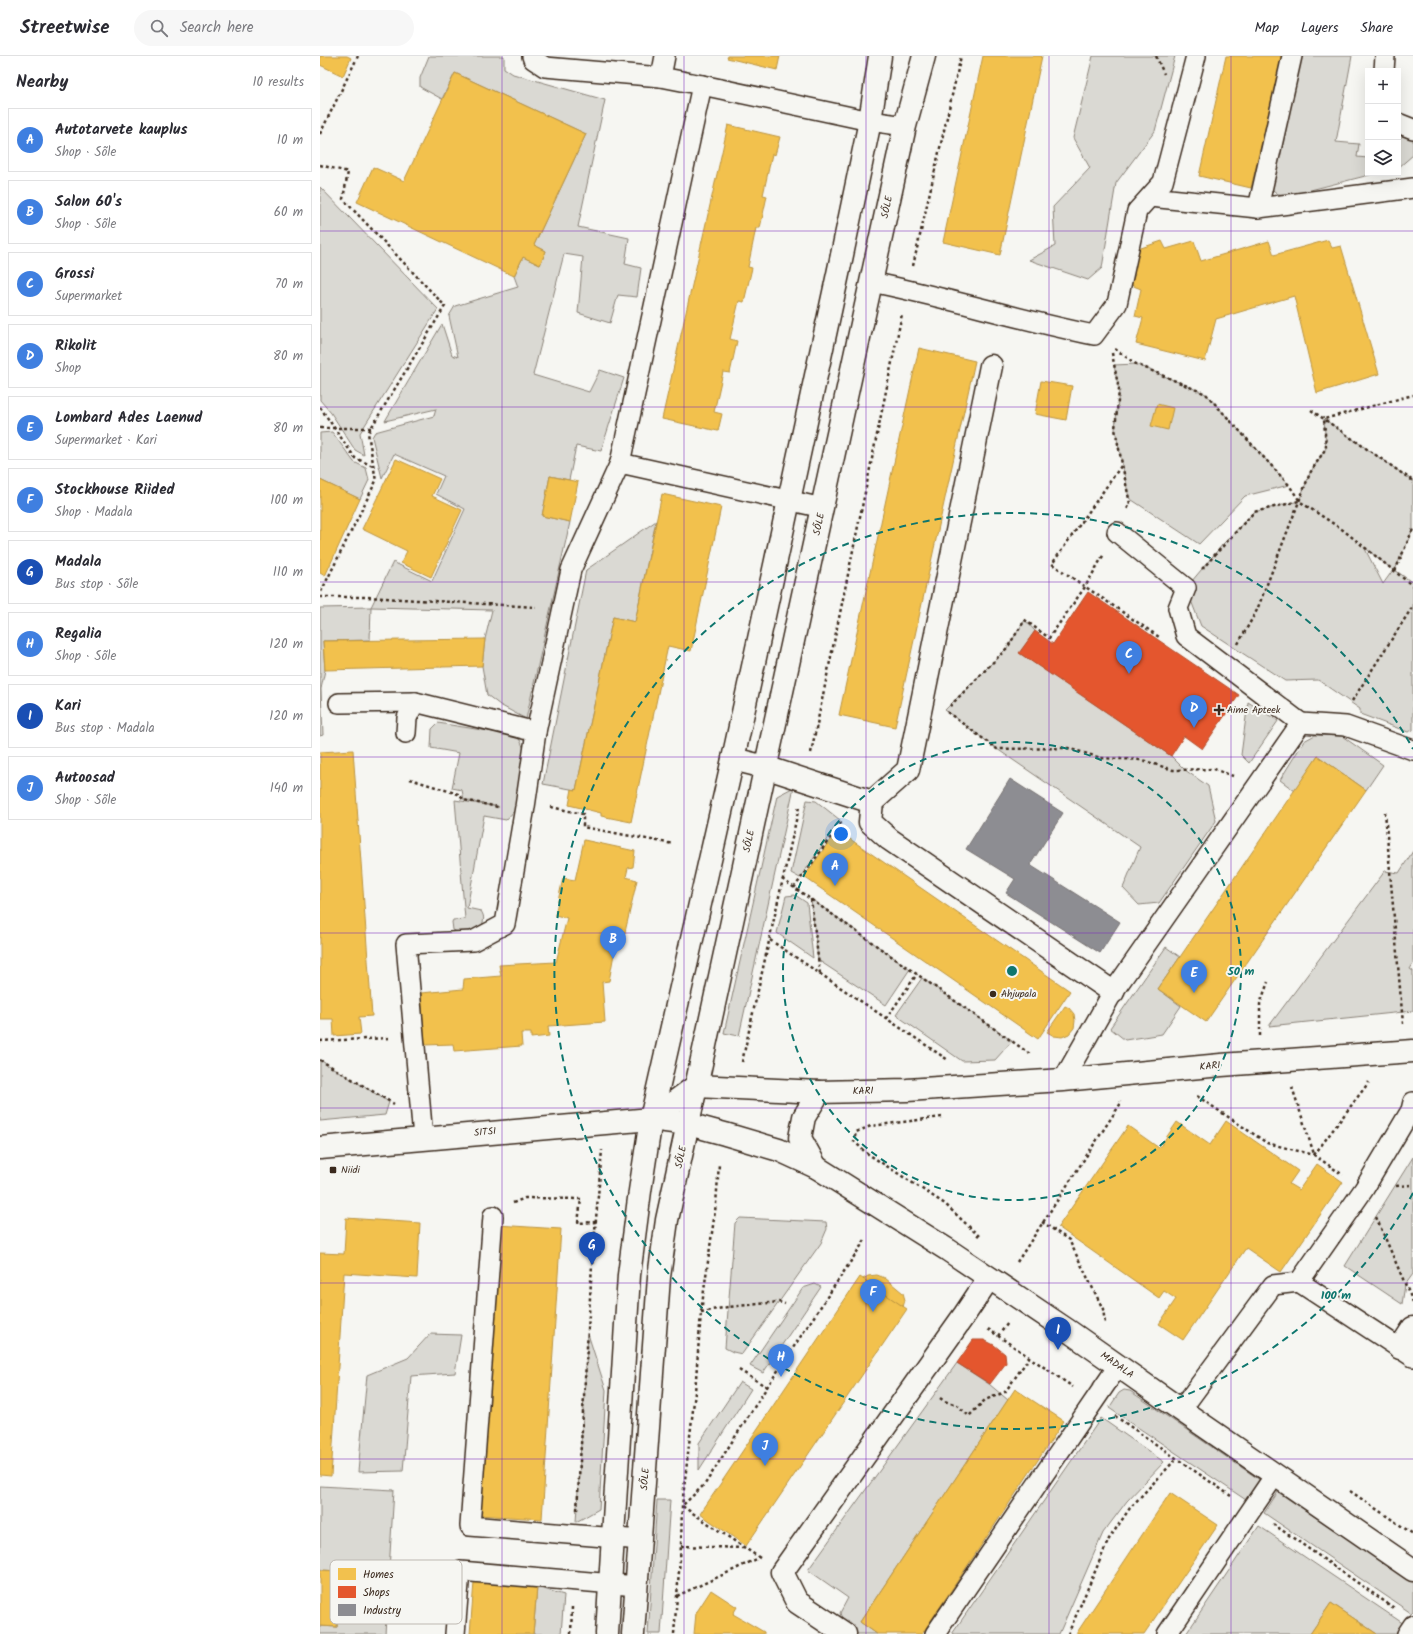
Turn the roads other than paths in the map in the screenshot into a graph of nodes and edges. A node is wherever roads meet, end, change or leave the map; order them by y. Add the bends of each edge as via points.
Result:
1 (532, 56) edge
2 (665, 56) edge
3 (880, 56) edge
4 (924, 56) edge
5 (1196, 56) edge
6 (1292, 56) edge
7 (1384, 56) edge
8 (1384, 68) edge
9 (661, 77) junction
10 (702, 85) junction
11 (870, 121) junction
12 (1401, 124) edge
13 (905, 126) junction
14 (1413, 129) edge
15 (1413, 188) edge
16 (1150, 197) junction
17 (1258, 208) junction
18 (871, 282) junction
19 (991, 366) dead end
20 (620, 463) junction
21 (789, 500) junction
22 (822, 508) junction
23 (1117, 532) road end
24 (415, 702) junction
25 (339, 703) dead end
26 (1301, 723) junction
27 (536, 732) junction
28 (406, 733) dead end
29 (1413, 750) edge
30 (733, 759) junction
31 (765, 767) junction
32 (865, 800) junction
33 (1113, 992) junction
34 (1413, 1051) edge
35 (1063, 1080) junction
36 (696, 1086) junction
37 (819, 1092) junction
38 (1413, 1102) edge
39 (651, 1119) junction
40 (688, 1124) junction
41 (423, 1138) junction
42 (320, 1148) edge
43 (816, 1167) junction
44 (493, 1216) road end
45 (989, 1278) junction
46 (1299, 1282) junction
47 (1413, 1328) edge
48 (1406, 1352) edge
49 (1118, 1366) junction
50 (1181, 1410) junction
51 (1275, 1475) junction
52 (613, 1538) junction
53 (641, 1540) junction
54 (1413, 1570) edge
55 (462, 1571) edge
56 (610, 1584) junction
57 (637, 1586) junction
58 (1407, 1618) edge
59 (456, 1624) edge
60 (455, 1634) edge
61 (607, 1634) edge
62 (634, 1634) edge
63 (845, 1634) edge
64 (935, 1634) edge
65 (1167, 1634) edge
66 (1407, 1634) edge

1 - 9 lane via 545,67
2 - 9 lane
3 - 11 street
4 - 13 street, SÕLE
5 - 16 lane via 1163,182
6 - 17 lane
7 - 8 lane
9 - 10 lane
10 - 11 lane
10 - 20 lane
11 - 13 lane
11 - 21 street
12 - 14 lane
13 - 18 street, SÕLE
15 - 17 lane
16 - 17 lane
16 - 18 lane via 1137,211 1117,304 1094,335
18 - 22 street, SÕLE
19 - 32 street via 908,770
20 - 21 lane
20 - 27 lane via 571,570
21 - 22 lane
21 - 30 street
22 - 31 street, SÕLE
23 - 26 lane via 1186,588 1178,608 1186,636
24 - 25 lane
24 - 27 lane
24 - 28 lane via 406,718
26 - 29 lane via 1346,726
26 - 33 lane
27 - 41 lane via 505,924 473,941 406,944
30 - 31 street
30 - 39 street
31 - 32 street
31 - 36 street, SÕLE
32 - 33 street via 870,822 889,839
33 - 35 lane
34 - 35 street, KARI
35 - 37 street, KARI via 907,1090
36 - 37 street, KARI
36 - 39 street
36 - 40 street, SÕLE
37 - 43 street, MADALA via 804,1117 800,1138
38 - 46 lane via 1411,1110 1364,1189
39 - 40 street, MADALA
39 - 41 street, SITSI
39 - 52 street via 629,1275
40 - 43 street, MADALA via 779,1150
40 - 53 street, SÕLE via 667,1220 659,1277
41 - 42 street, SITSI
43 - 45 street, MADALA
44 - 52 lane via 470,1526
45 - 49 street, MADALA
45 - 63 street via 782,1572 797,1602
46 - 48 lane
46 - 50 lane via 1273,1285
47 - 48 street
49 - 50 street, MADALA
49 - 64 lane
50 - 51 street, MADALA
51 - 54 street, MADALA
51 - 65 lane
52 - 53 lane
52 - 56 street
53 - 57 street, SÕLE
55 - 56 lane
56 - 57 lane
56 - 61 street
57 - 62 street, SÕLE
58 - 66 lane
59 - 60 lane

